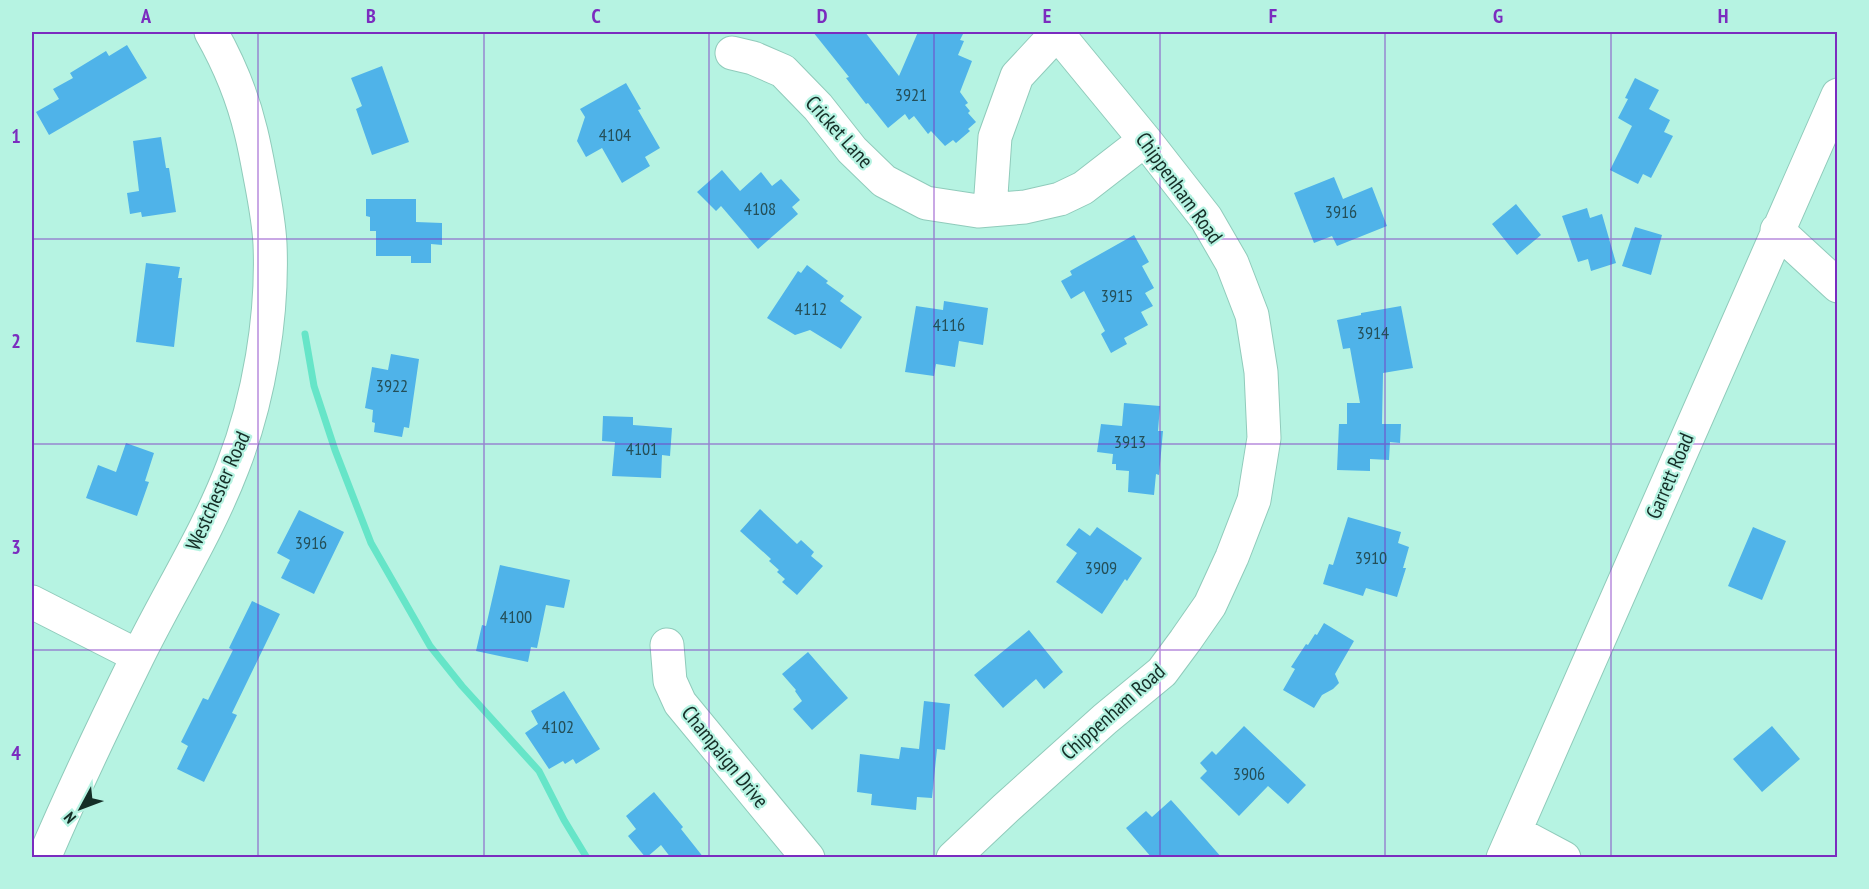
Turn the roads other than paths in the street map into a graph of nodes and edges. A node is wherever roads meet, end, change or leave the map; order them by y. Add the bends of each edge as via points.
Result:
1 (211, 32) edge
2 (732, 53) dead end
3 (1838, 95) edge
4 (1145, 140) junction
5 (990, 209) junction
6 (1777, 230) junction
7 (1838, 286) edge
8 (32, 602) edge
9 (667, 645) dead end
10 (138, 656) junction
11 (1509, 845) edge
12 (44, 858) edge
13 (808, 858) edge
14 (953, 858) edge
15 (1564, 858) edge

1 - 10 street, Westchester Road via 238,90 265,201 271,272 265,339 258,384 233,466
2 - 5 street, Cricket Lane via 783,71 884,181 926,202 978,211
3 - 6 street, Garrett Road
4 - 5 street, Cricket Lane via 1083,188 1060,199
4 - 5 street, Chippenham Road via 1057,33 1017,76 995,137
4 - 14 street, Chippenham Road via 1206,219 1232,263 1252,315 1261,372 1264,438 1254,500 1210,605 1162,672
6 - 7 street
6 - 11 street, Garrett Road
8 - 10 street
9 - 13 street, Champaign Drive via 670,681 680,703
10 - 12 street, Westchester Road
11 - 15 street

